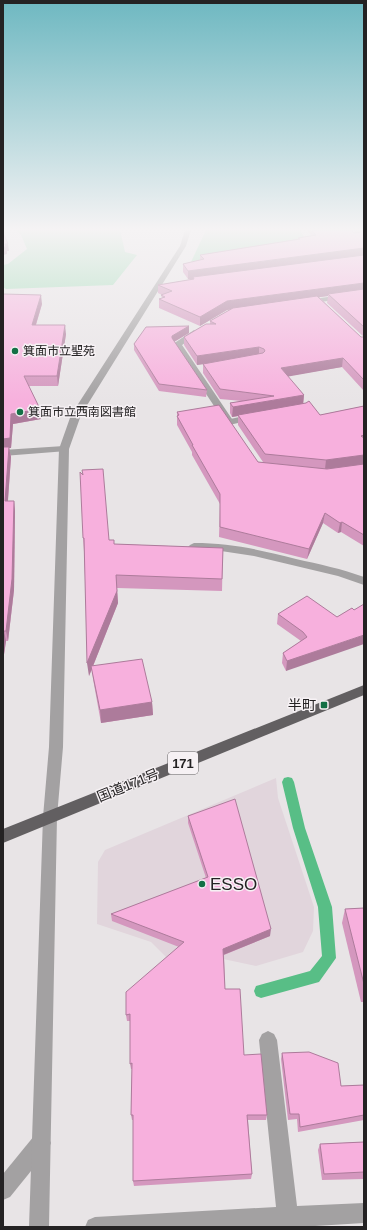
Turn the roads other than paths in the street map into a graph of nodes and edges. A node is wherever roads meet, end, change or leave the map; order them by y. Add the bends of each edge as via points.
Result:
1 (159, 287) edge
2 (364, 294) edge
3 (297, 304) edge
4 (204, 329) edge
5 (266, 415) edge
6 (64, 449) junction
7 (3, 453) edge
8 (182, 548) edge
9 (364, 582) edge
10 (364, 690) edge
11 (50, 817) junction
12 (3, 836) edge
13 (268, 1040) dead end
14 (41, 1143) junction
15 (3, 1190) edge
16 (364, 1213) edge
17 (288, 1222) edge
18 (39, 1227) edge
19 (95, 1227) edge

1 - 6 street via 76,415
2 - 3 street via 322,303
4 - 5 street via 177,344 198,370 231,425
6 - 7 street
6 - 11 street via 56,747
8 - 9 street via 221,547 254,552 341,573
10 - 11 highway, 国道171号 / 171
11 - 12 highway, 国道171号 / 171
11 - 14 street
13 - 17 street
14 - 15 street
14 - 18 street
16 - 17 street
17 - 19 street

